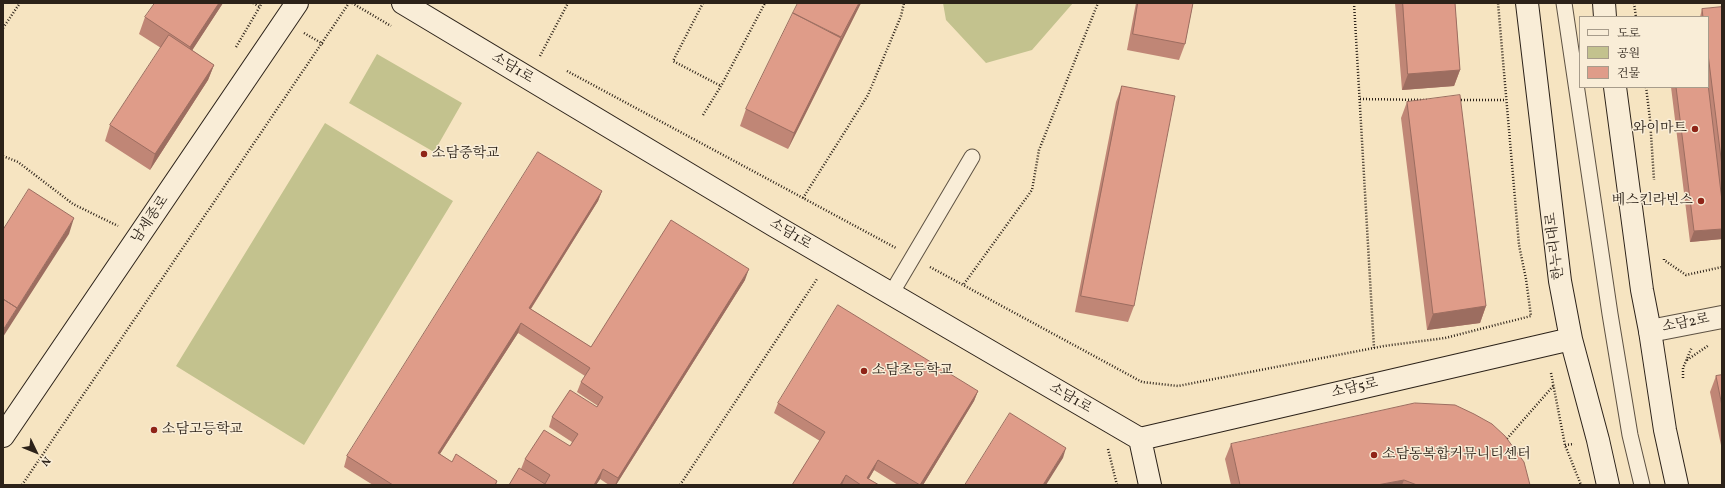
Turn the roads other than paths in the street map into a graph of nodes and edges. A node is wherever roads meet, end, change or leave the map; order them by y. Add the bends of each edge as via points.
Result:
1 (297, 3) edge
2 (403, 3) edge
3 (1527, 3) edge
4 (1564, 3) edge
5 (1604, 3) edge
6 (1605, 16) edge
7 (1615, 88) edge
8 (972, 157) dead end
9 (891, 294) junction
10 (1722, 317) edge
11 (1650, 331) junction
12 (1571, 339) junction
13 (3, 436) edge
14 (1140, 439) junction
15 (1150, 485) edge
16 (1608, 485) edge
17 (1642, 485) edge
18 (1677, 485) edge

1 - 13 street, 남세종로
2 - 9 street, 소담1로
3 - 12 street, 한누리대로 via 1560,281
4 - 17 lane via 1610,314 1630,435
5 - 6 street
7 - 11 street via 1642,290
8 - 9 lane
9 - 14 street, 소담1로
10 - 11 street, 소담2로
11 - 18 street via 1665,430
12 - 14 street, 소담5로
12 - 16 street, 한누리대로
14 - 15 street

